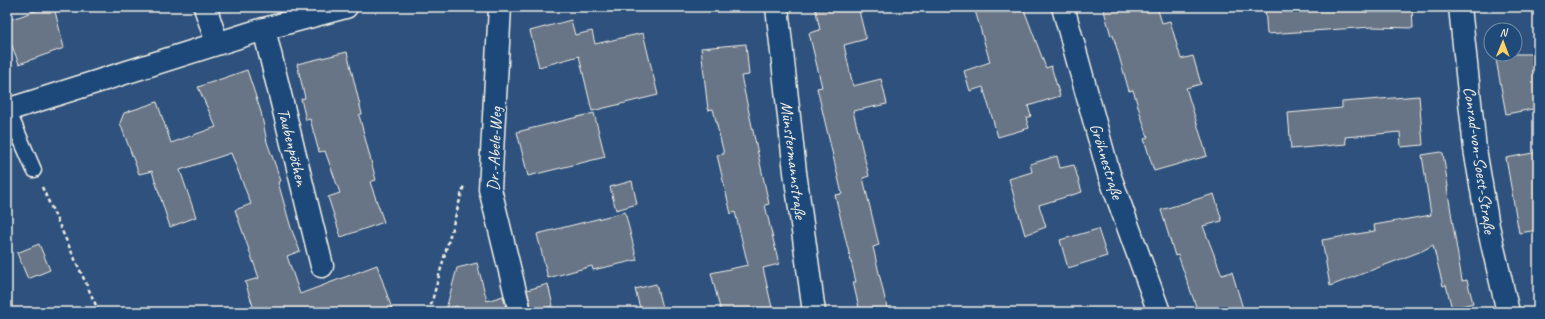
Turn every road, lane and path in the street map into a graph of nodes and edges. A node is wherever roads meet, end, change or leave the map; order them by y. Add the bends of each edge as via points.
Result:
1 (205, 7) edge
2 (346, 7) edge
3 (500, 7) edge
4 (777, 7) edge
5 (1063, 7) edge
6 (1460, 7) edge
7 (264, 29) junction
8 (217, 43) junction
9 (7, 110) edge
10 (34, 170) joint
11 (465, 178) dead end
12 (322, 266) dead end
13 (99, 312) edge
14 (429, 312) edge
15 (520, 312) edge
16 (814, 312) edge
17 (1159, 312) edge
18 (1508, 312) edge

1 - 8 street
2 - 7 street
3 - 15 street, Dr.-Abele-Weg via 490,189
4 - 16 street, Münstermannstraße via 795,172
5 - 17 street, Gröhnestraße via 1109,174
6 - 18 street, Conrad-von-Soest-Straße via 1475,149 1488,226
7 - 8 street
7 - 12 street, Taubenpöthen
8 - 9 street
9 - 10 lane
10 - 13 path
11 - 14 path

